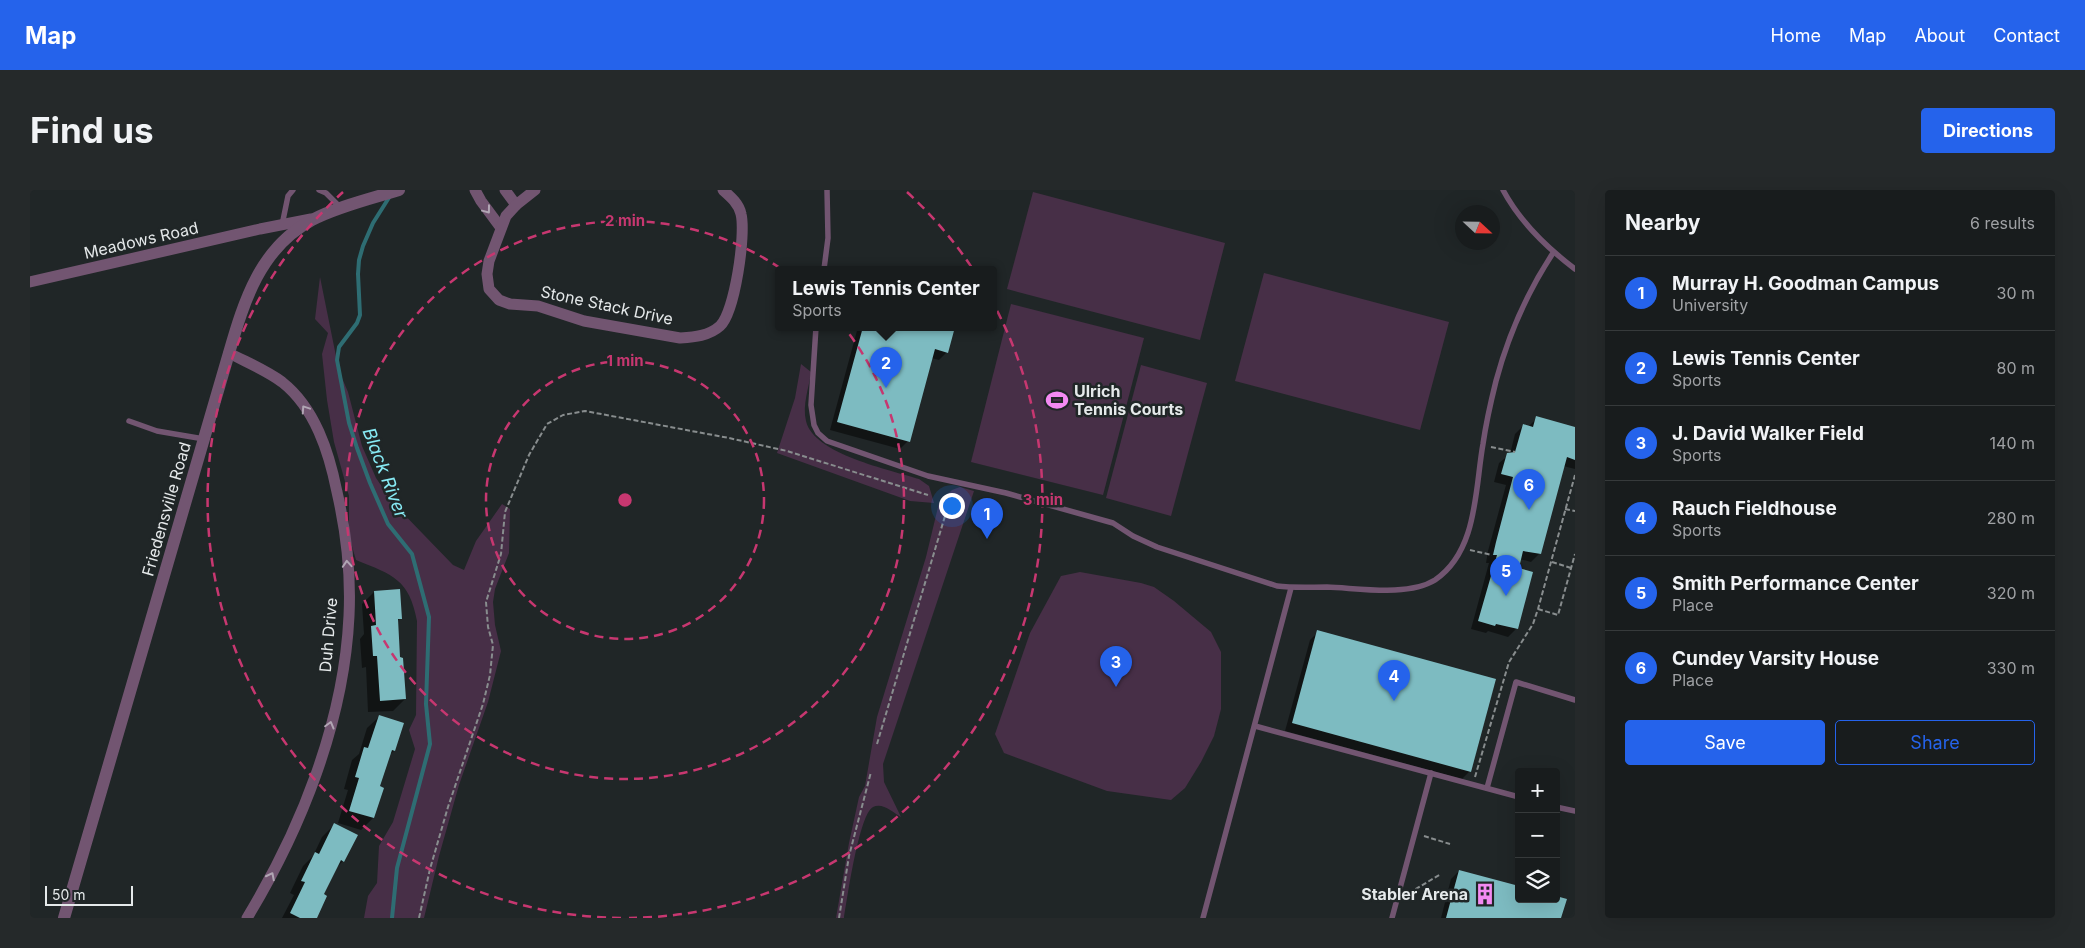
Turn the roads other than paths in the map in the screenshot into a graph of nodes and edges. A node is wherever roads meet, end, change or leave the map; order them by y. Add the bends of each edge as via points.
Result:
1 (293, 190) edge
2 (319, 190) edge
3 (399, 190) edge
4 (475, 190) edge
5 (505, 190) edge
6 (535, 190) edge
7 (723, 190) edge
8 (827, 190) edge
9 (1503, 190) edge
10 (288, 193) edge
11 (516, 205) junction
12 (342, 209) junction
13 (313, 219) junction
14 (282, 225) junction
15 (501, 228) junction
16 (260, 229) junction
17 (282, 241) junction
18 (1553, 252) junction
19 (824, 266) edge
20 (1575, 269) edge
21 (30, 282) edge
22 (816, 331) edge
23 (228, 353) junction
24 (129, 420) dead end
25 (204, 439) junction
26 (1292, 588) junction
27 (1575, 700) edge
28 (1255, 726) junction
29 (1431, 773) junction
30 (1488, 788) junction
31 (1515, 796) edge
32 (1560, 807) edge
33 (1575, 809) edge
34 (64, 918) edge
35 (247, 918) edge
36 (1203, 918) edge
37 (1392, 918) edge

1 - 10 lane
2 - 12 lane
3 - 12 street, Friedensville Road
4 -> 15 street
5 - 11 street
6 - 11 street, Stone Stack Drive
7 - 15 street, Stone Stack Drive via 735,201 741,214 742,228 731,305 720,325 695,337 680,338 610,326 538,306 499,300 489,289 487,274
8 - 19 lane via 828,238
9 - 18 lane via 1523,222
10 - 14 lane
11 - 15 street, Stone Stack Drive
12 - 13 street, Friedensville Road
13 - 14 street, Meadows Road
13 - 17 street, Friedensville Road
14 - 16 street, Meadows Road
16 - 17 street
16 - 21 street, Meadows Road
17 - 23 street, Friedensville Road via 269,256 243,304
18 - 20 lane
18 - 26 lane via 1506,349 1482,445 1475,507 1461,548 1450,565 1427,585 1409,589
22 - 26 lane via 811,405 814,425 827,441 928,476 1006,493 1113,524 1157,547
23 - 25 street, Friedensville Road
35 -> 23 street, Duh Drive via 287,842 317,770 340,682 349,615 348,582 340,506 328,454 318,432 306,410 282,382
24 - 25 lane via 157,431
25 - 34 street, Friedensville Road
26 - 28 lane
27 - 30 lane via 1516,682
28 - 29 lane
28 - 36 lane
29 - 30 lane
29 - 37 lane
30 - 31 lane
32 - 33 lane

